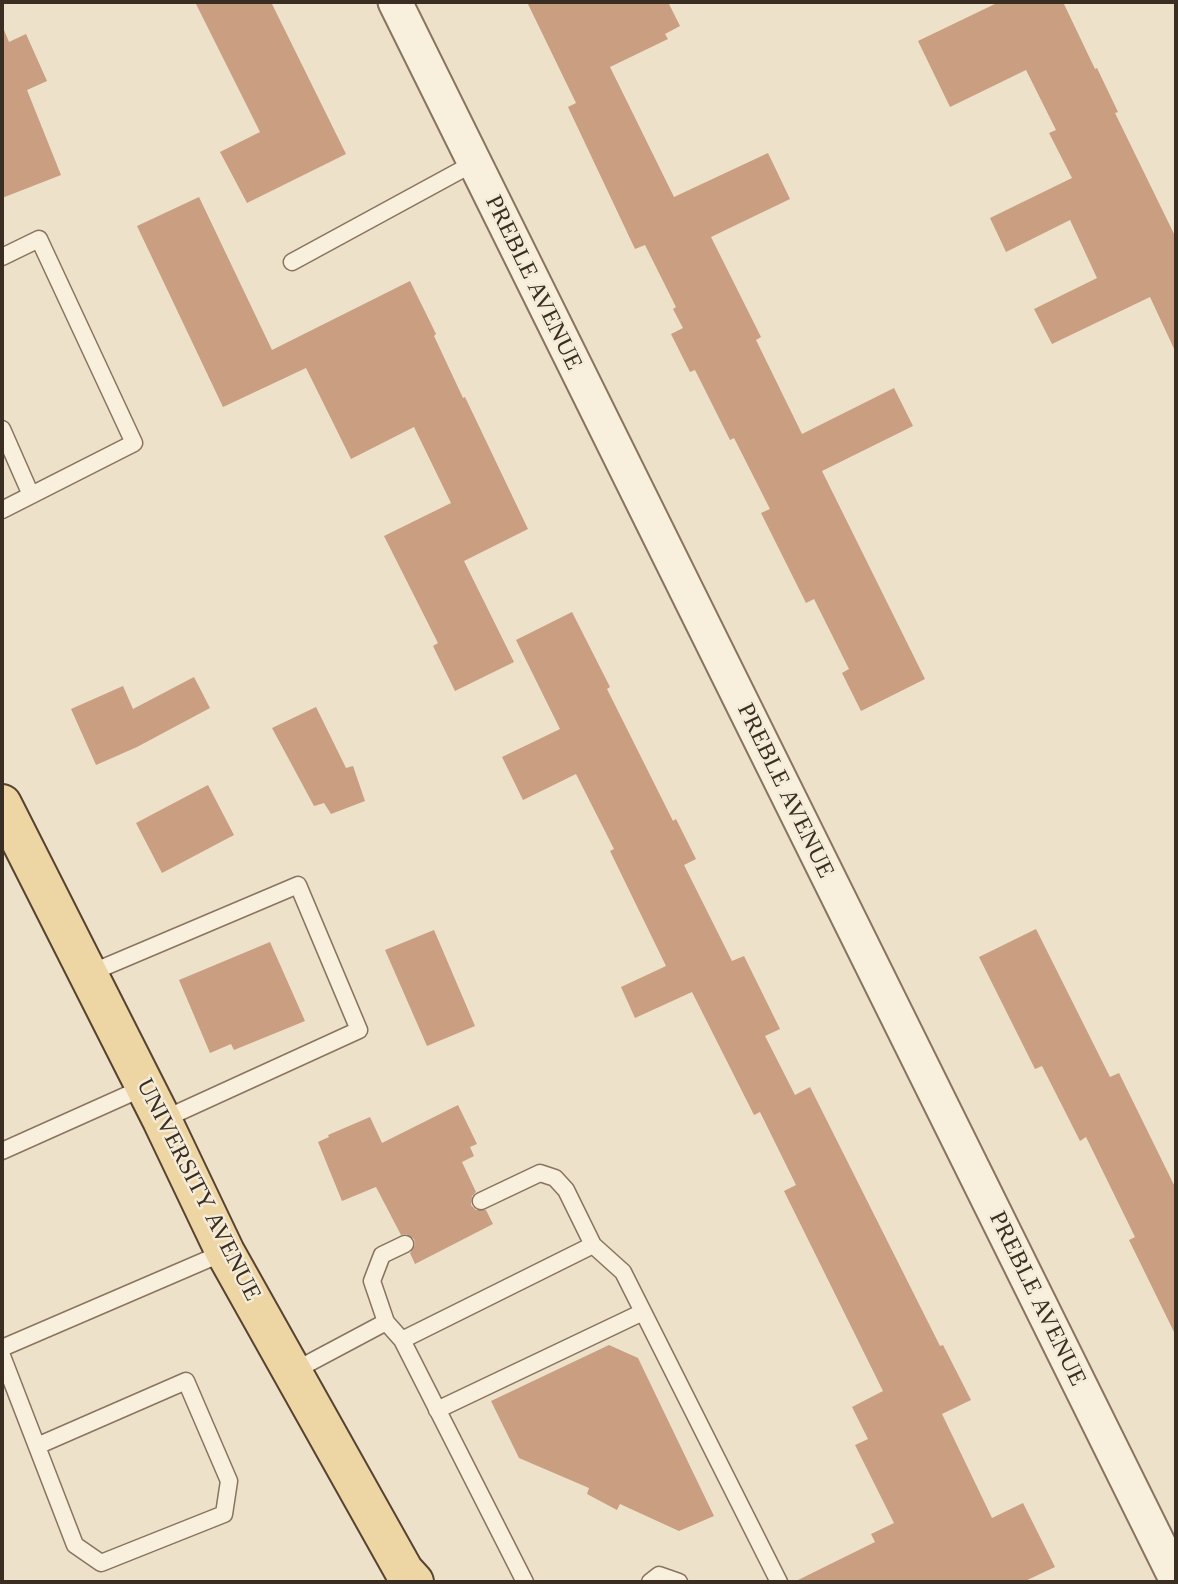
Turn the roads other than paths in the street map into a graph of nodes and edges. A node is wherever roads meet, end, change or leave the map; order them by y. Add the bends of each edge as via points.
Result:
1 (395, 2) edge
2 (474, 163) junction
3 (2, 257) edge
4 (292, 262) dead end
5 (2, 429) edge
6 (31, 495) junction
7 (2, 510) edge
8 (2, 804) edge
9 (88, 974) junction
10 (153, 1103) junction
11 (2, 1151) edge
12 (481, 1201) dead end
13 (405, 1244) dead end
14 (593, 1245) junction
15 (225, 1252) junction
16 (643, 1312) junction
17 (386, 1322) junction
18 (402, 1340) junction
19 (2, 1348) edge
20 (2, 1356) edge
21 (293, 1371) junction
22 (437, 1410) junction
23 (37, 1446) junction
24 (408, 1578) edge
25 (1176, 1579) edge
26 (525, 1582) edge
27 (650, 1582) edge
28 (679, 1582) edge
29 (779, 1582) edge

1 - 2 street, PREBLE AVENUE
2 - 4 lane
2 - 25 street, PREBLE AVENUE
3 - 6 lane via 39,240 134,443
5 - 6 lane
6 - 7 lane
8 - 9 main road, UNIVERSITY AVENUE
9 - 10 main road, UNIVERSITY AVENUE
9 - 10 lane via 298,885 359,1030
10 - 11 lane
10 - 15 main road, UNIVERSITY AVENUE
12 - 14 lane via 540,1173 555,1178 566,1190
13 - 17 lane via 382,1255 372,1281
14 - 16 lane via 623,1272
14 - 18 lane
15 - 19 lane
15 - 21 main road, UNIVERSITY AVENUE
16 - 22 lane
16 - 29 lane
17 - 18 lane
17 - 21 lane
18 - 22 lane
20 - 23 lane
21 - 24 main road, UNIVERSITY AVENUE
22 - 26 lane
23 - 23 lane via 186,1381 229,1481 224,1514 101,1563 75,1545
27 - 28 lane via 659,1575

